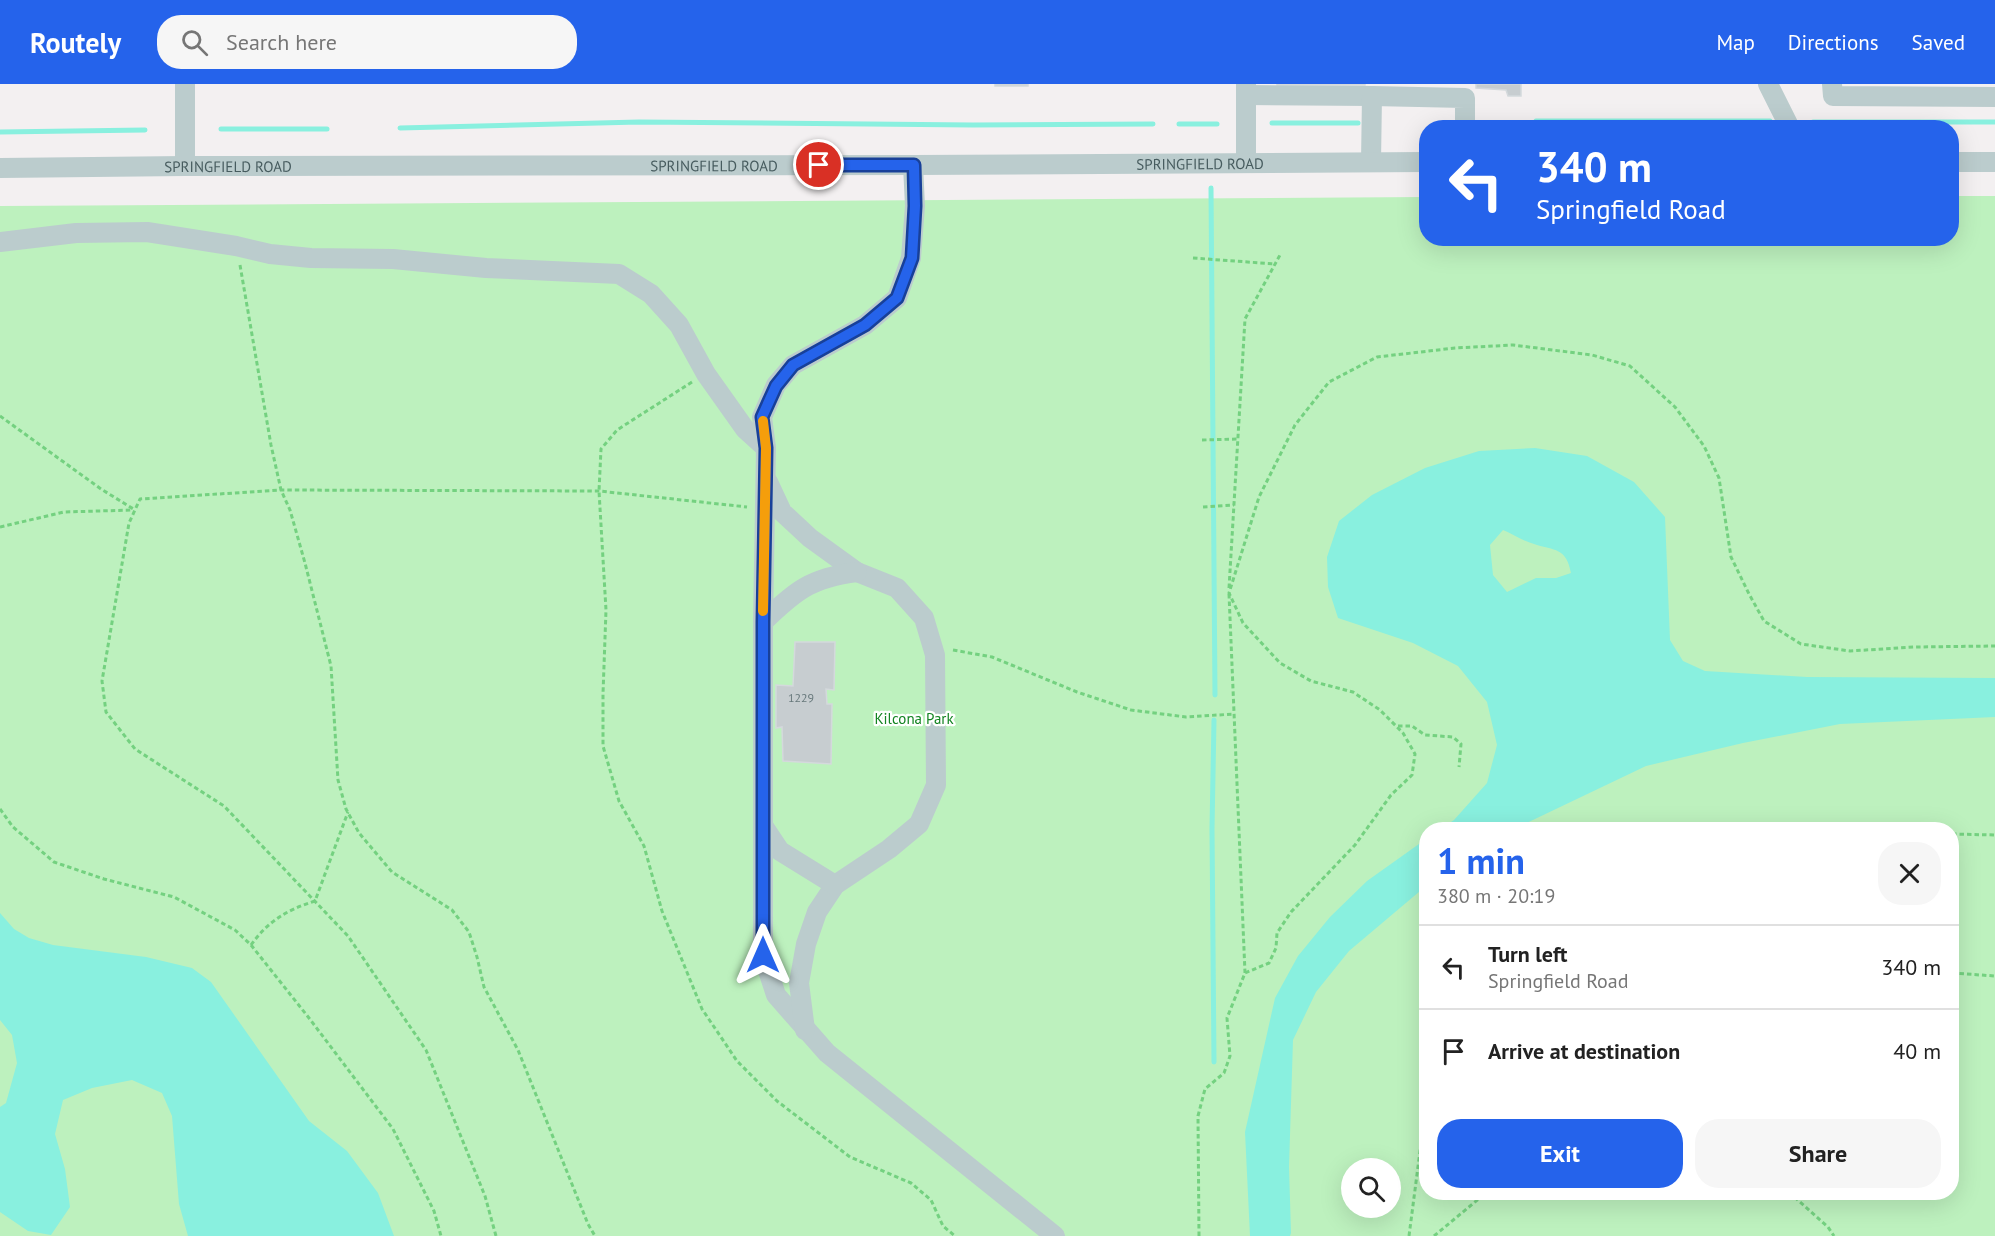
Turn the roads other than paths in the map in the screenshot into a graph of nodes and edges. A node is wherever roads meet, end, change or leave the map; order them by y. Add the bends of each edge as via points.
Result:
1 (185, 84) edge
2 (1768, 84) edge
3 (1832, 84) edge
4 (1246, 90) edge
5 (1372, 96) junction
6 (1995, 97) edge
7 (1466, 120) edge
8 (1786, 120) edge
9 (1246, 162) junction
10 (1371, 162) junction
11 (1419, 162) edge
12 (1959, 162) edge
13 (1995, 162) edge
14 (185, 165) junction
15 (914, 165) junction
16 (0, 168) edge
17 (0, 242) edge
18 (766, 448) junction
19 (766, 477) junction
20 (857, 572) junction
21 (763, 622) junction
22 (764, 827) junction
23 (835, 885) junction
24 (805, 1030) junction
25 (1055, 1236) edge

1 - 14 street
2 - 8 street
3 - 6 street via 1833,96
4 - 5 street
4 - 9 street
5 - 7 street via 1465,98
5 - 10 street
9 - 10 street, SPRINGFIELD ROAD
9 - 15 street, SPRINGFIELD ROAD
10 - 11 street, SPRINGFIELD ROAD
12 - 13 street
14 - 15 street, SPRINGFIELD ROAD
14 - 16 street, SPRINGFIELD ROAD
15 - 18 street via 912,258 897,298 865,325 793,365 776,386 762,417
17 - 18 street via 76,233 147,232 311,258 393,259 619,274 651,294 679,325 706,374 745,429
18 - 19 street
19 - 20 street via 782,512
19 - 21 street
20 - 21 street via 832,575 809,584
20 - 23 street via 897,588 924,618 935,655 936,785 919,824
21 - 22 street
22 - 23 street via 780,851
22 - 24 street via 763,955 776,995
23 - 24 street via 817,912 806,944 799,983
24 - 25 street via 827,1053

